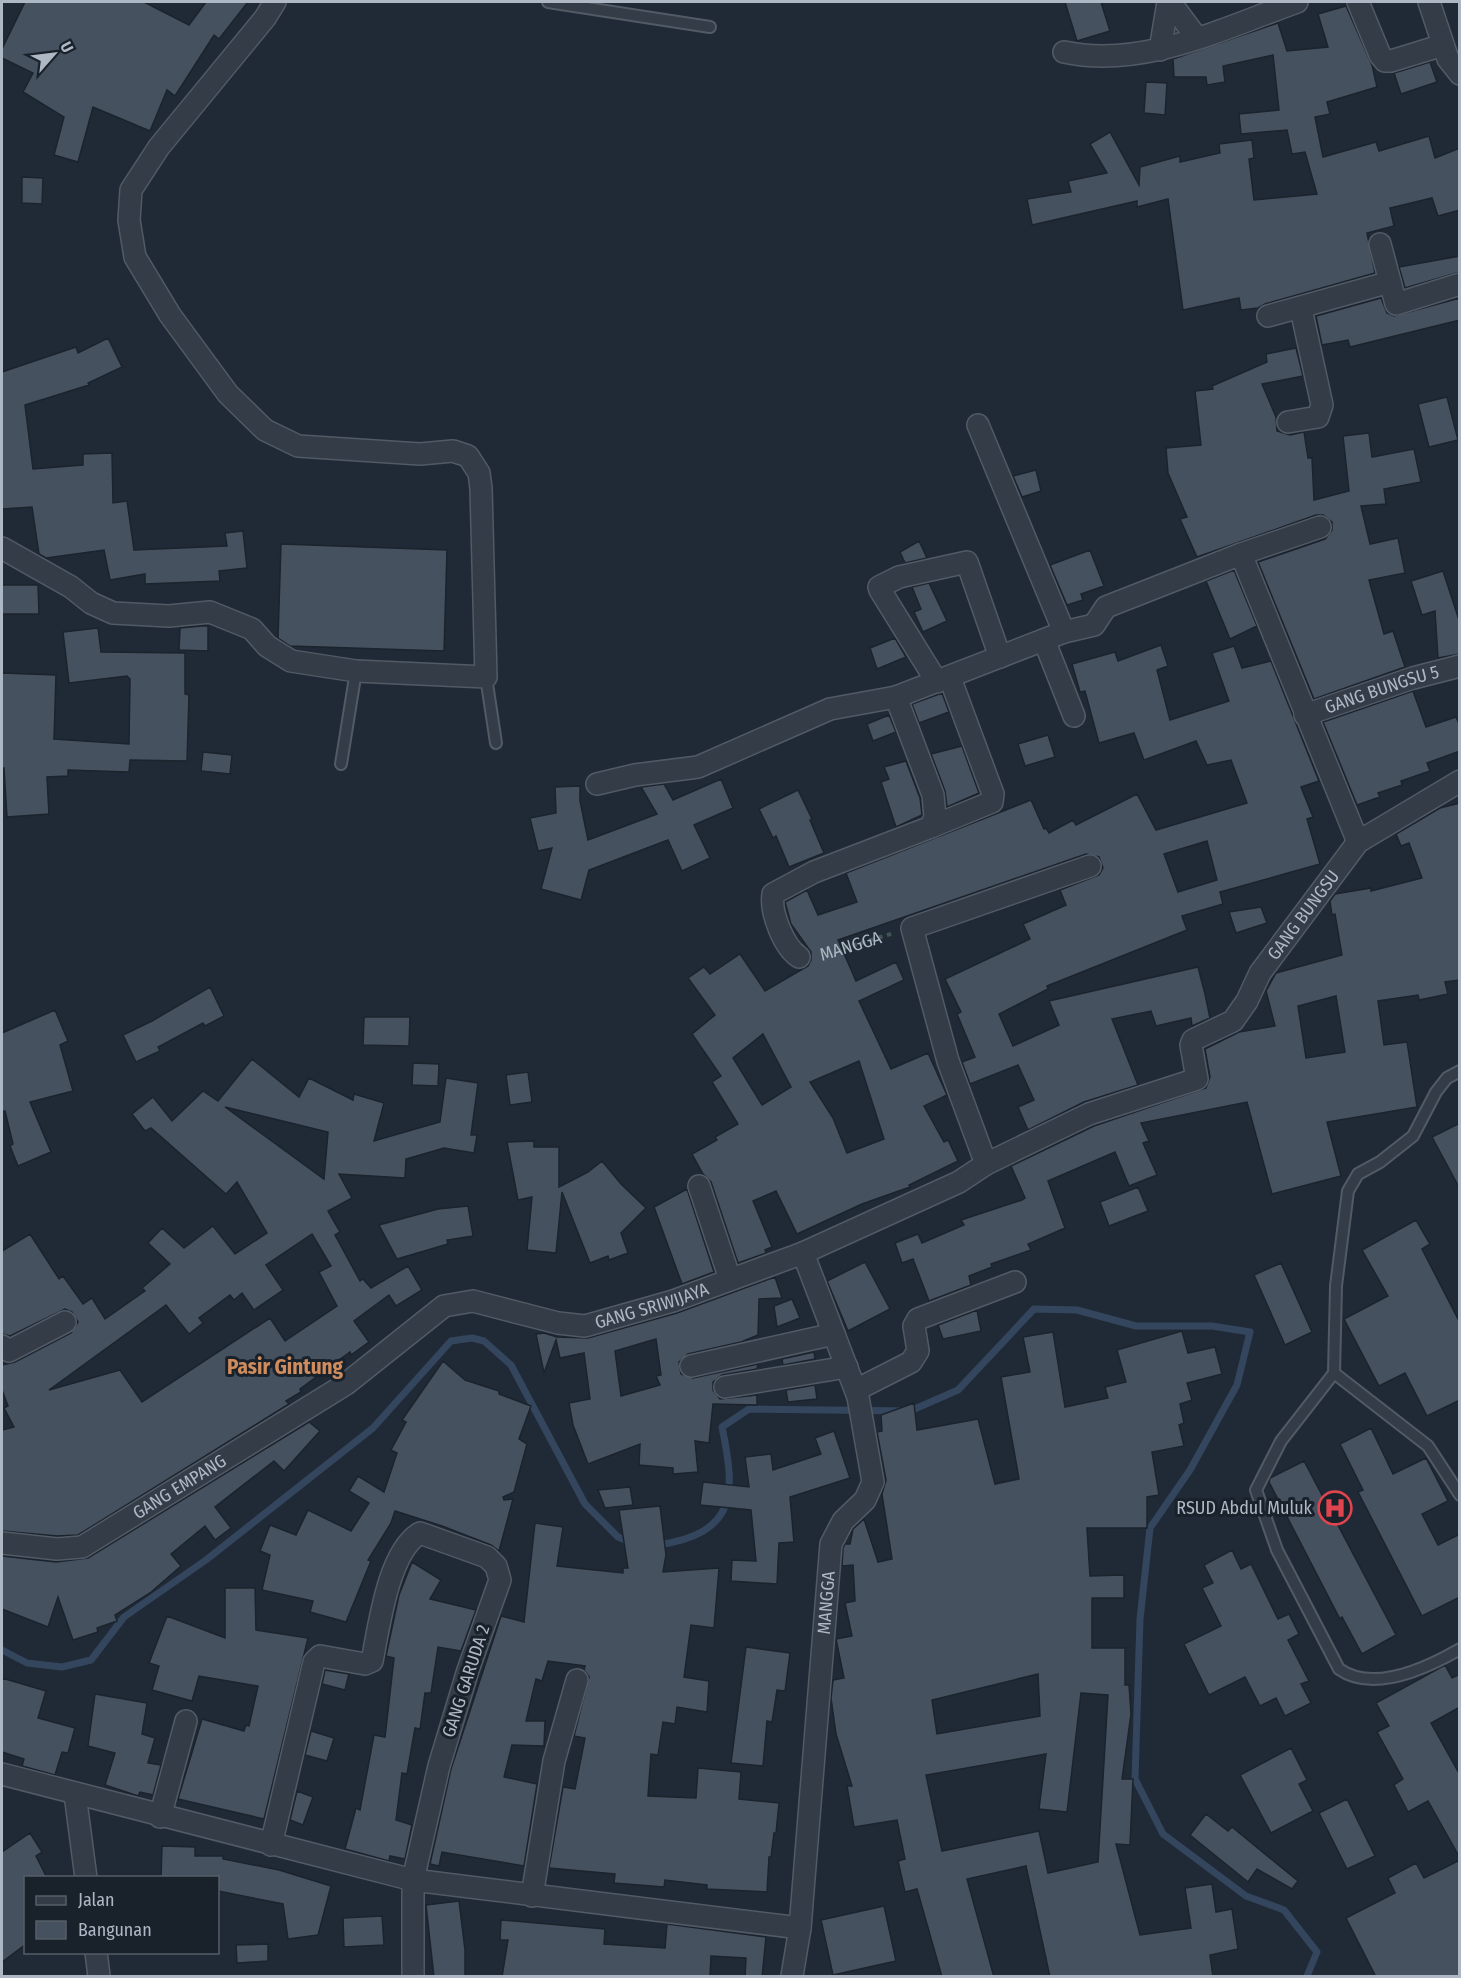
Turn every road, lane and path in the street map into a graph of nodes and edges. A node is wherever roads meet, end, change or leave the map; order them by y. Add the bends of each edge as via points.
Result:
1 (275, 2) edge
2 (548, 2) edge
3 (1169, 2) edge
4 (1298, 2) edge
5 (1358, 2) edge
6 (1430, 2) edge
7 (710, 27) dead end
8 (1197, 38) junction
9 (1443, 45) junction
10 (1160, 50) junction
11 (1064, 52) dead end
12 (1460, 74) edge
13 (1380, 244) dead end
14 (1390, 282) junction
15 (1460, 284) edge
16 (1301, 309) junction
17 (1268, 316) dead end
18 (1288, 422) dead end
19 (978, 425) dead end
20 (1320, 528) dead end
21 (2, 548) edge
22 (1241, 554) junction
23 (1064, 632) junction
24 (1044, 640) junction
25 (1000, 657) junction
26 (1460, 666) edge
27 (356, 671) junction
28 (486, 677) junction
29 (943, 680) junction
30 (896, 697) junction
31 (1305, 715) junction
32 (1074, 716) dead end
33 (496, 743) dead end
34 (341, 764) dead end
35 (1460, 781) edge
36 (597, 784) dead end
37 (931, 827) junction
38 (1358, 842) junction
39 (1090, 866) dead end
40 (912, 928) junction
41 (799, 957) joint
42 (1460, 1071) edge
43 (1197, 1079) joint
44 (986, 1164) junction
45 (699, 1186) dead end
46 (803, 1253) junction
47 (730, 1279) junction
48 (1015, 1282) dead end
49 (65, 1322) dead end
50 (834, 1334) junction
51 (2, 1347) edge
52 (691, 1366) dead end
53 (847, 1366) junction
54 (1334, 1373) junction
55 (346, 1384) joint
56 (725, 1387) dead end
57 (857, 1394) junction
58 (1460, 1496) edge
59 (2, 1543) edge
60 (1460, 1649) edge
61 (578, 1680) dead end
62 (186, 1721) dead end
63 (2, 1774) edge
64 (75, 1794) junction
65 (160, 1817) junction
66 (271, 1845) junction
67 (86, 1876) edge
68 (413, 1880) junction
69 (532, 1896) junction
70 (800, 1928) junction
71 (96, 1954) edge
72 (99, 1977) edge
73 (413, 1977) edge
74 (792, 1977) edge

1 - 28 street via 159,147 131,190 129,220 135,257 170,315 228,394 266,430 298,446 420,454 453,451 468,456 479,473 481,488
2 - 7 lane
3 - 8 street
3 - 10 street
4 - 8 street
5 - 9 street via 1385,61
6 - 9 street
8 - 10 street
9 - 12 street via 1452,67
10 - 11 street via 1086,57
13 - 14 street
14 - 15 street via 1396,304
14 - 16 street
16 - 17 street
16 - 18 street via 1322,405 1318,417
19 - 23 street
20 - 22 street
21 - 27 street via 113,613 169,616 210,612 252,629 267,646 291,661
22 - 23 street via 1106,607 1094,625
22 - 31 street
23 - 24 street
24 - 25 street
24 - 32 street
25 - 29 street
25 - 29 street via 967,562 899,577 879,587
26 - 31 street, GANG BUNGSU 5
27 - 28 street
27 - 34 lane
28 - 33 lane
29 - 30 street
29 - 37 street via 993,794 992,802
30 - 36 street via 830,709 698,767
30 - 37 street via 933,795 935,817
31 - 38 street
35 - 38 street, GANG BUNGSU
37 - 41 street, MANGGA via 814,872 773,894 777,922
38 - 43 street, GANG BUNGSU via 1260,973 1233,1021 1193,1040
39 - 40 street
40 - 41 path, MANGGA via 812,957
40 - 44 street via 948,1061
42 - 54 lane via 1447,1078 1413,1136 1358,1174 1348,1191 1336,1286
43 - 44 street, GANG SRIWIJAYA via 1089,1114
44 - 46 street, GANG SRIWIJAYA via 959,1182
45 - 47 street
46 - 47 street, GANG SRIWIJAYA
46 - 50 street, MANGGA
47 - 55 street, GANG SRIWIJAYA via 673,1301 585,1326 459,1301 444,1306
48 - 57 street via 918,1319 914,1326 918,1351 910,1362
49 - 51 street via 9,1351
50 - 52 street
50 - 53 street, MANGGA
53 - 56 street
53 - 57 street, MANGGA
54 - 58 lane via 1428,1446
54 - 60 lane via 1281,1441 1256,1490 1277,1550 1339,1669 1349,1677 1366,1680 1424,1669
55 - 59 street, GANG EMPANG via 82,1547 57,1549
57 - 70 street, MANGGA via 873,1482 865,1500 843,1521 831,1544
61 - 69 street via 554,1761
62 - 65 street
63 - 64 street
64 - 65 street
64 - 67 street
65 - 66 street
66 - 68 street
66 - 68 street, GANG GARUDA 2 via 314,1662 320,1656 372,1662 394,1569 420,1533 488,1557 500,1580 440,1766
68 - 69 street
68 - 73 street, GANG GARUDA 2
69 - 70 street
70 - 74 street, MANGGA
71 - 72 street

